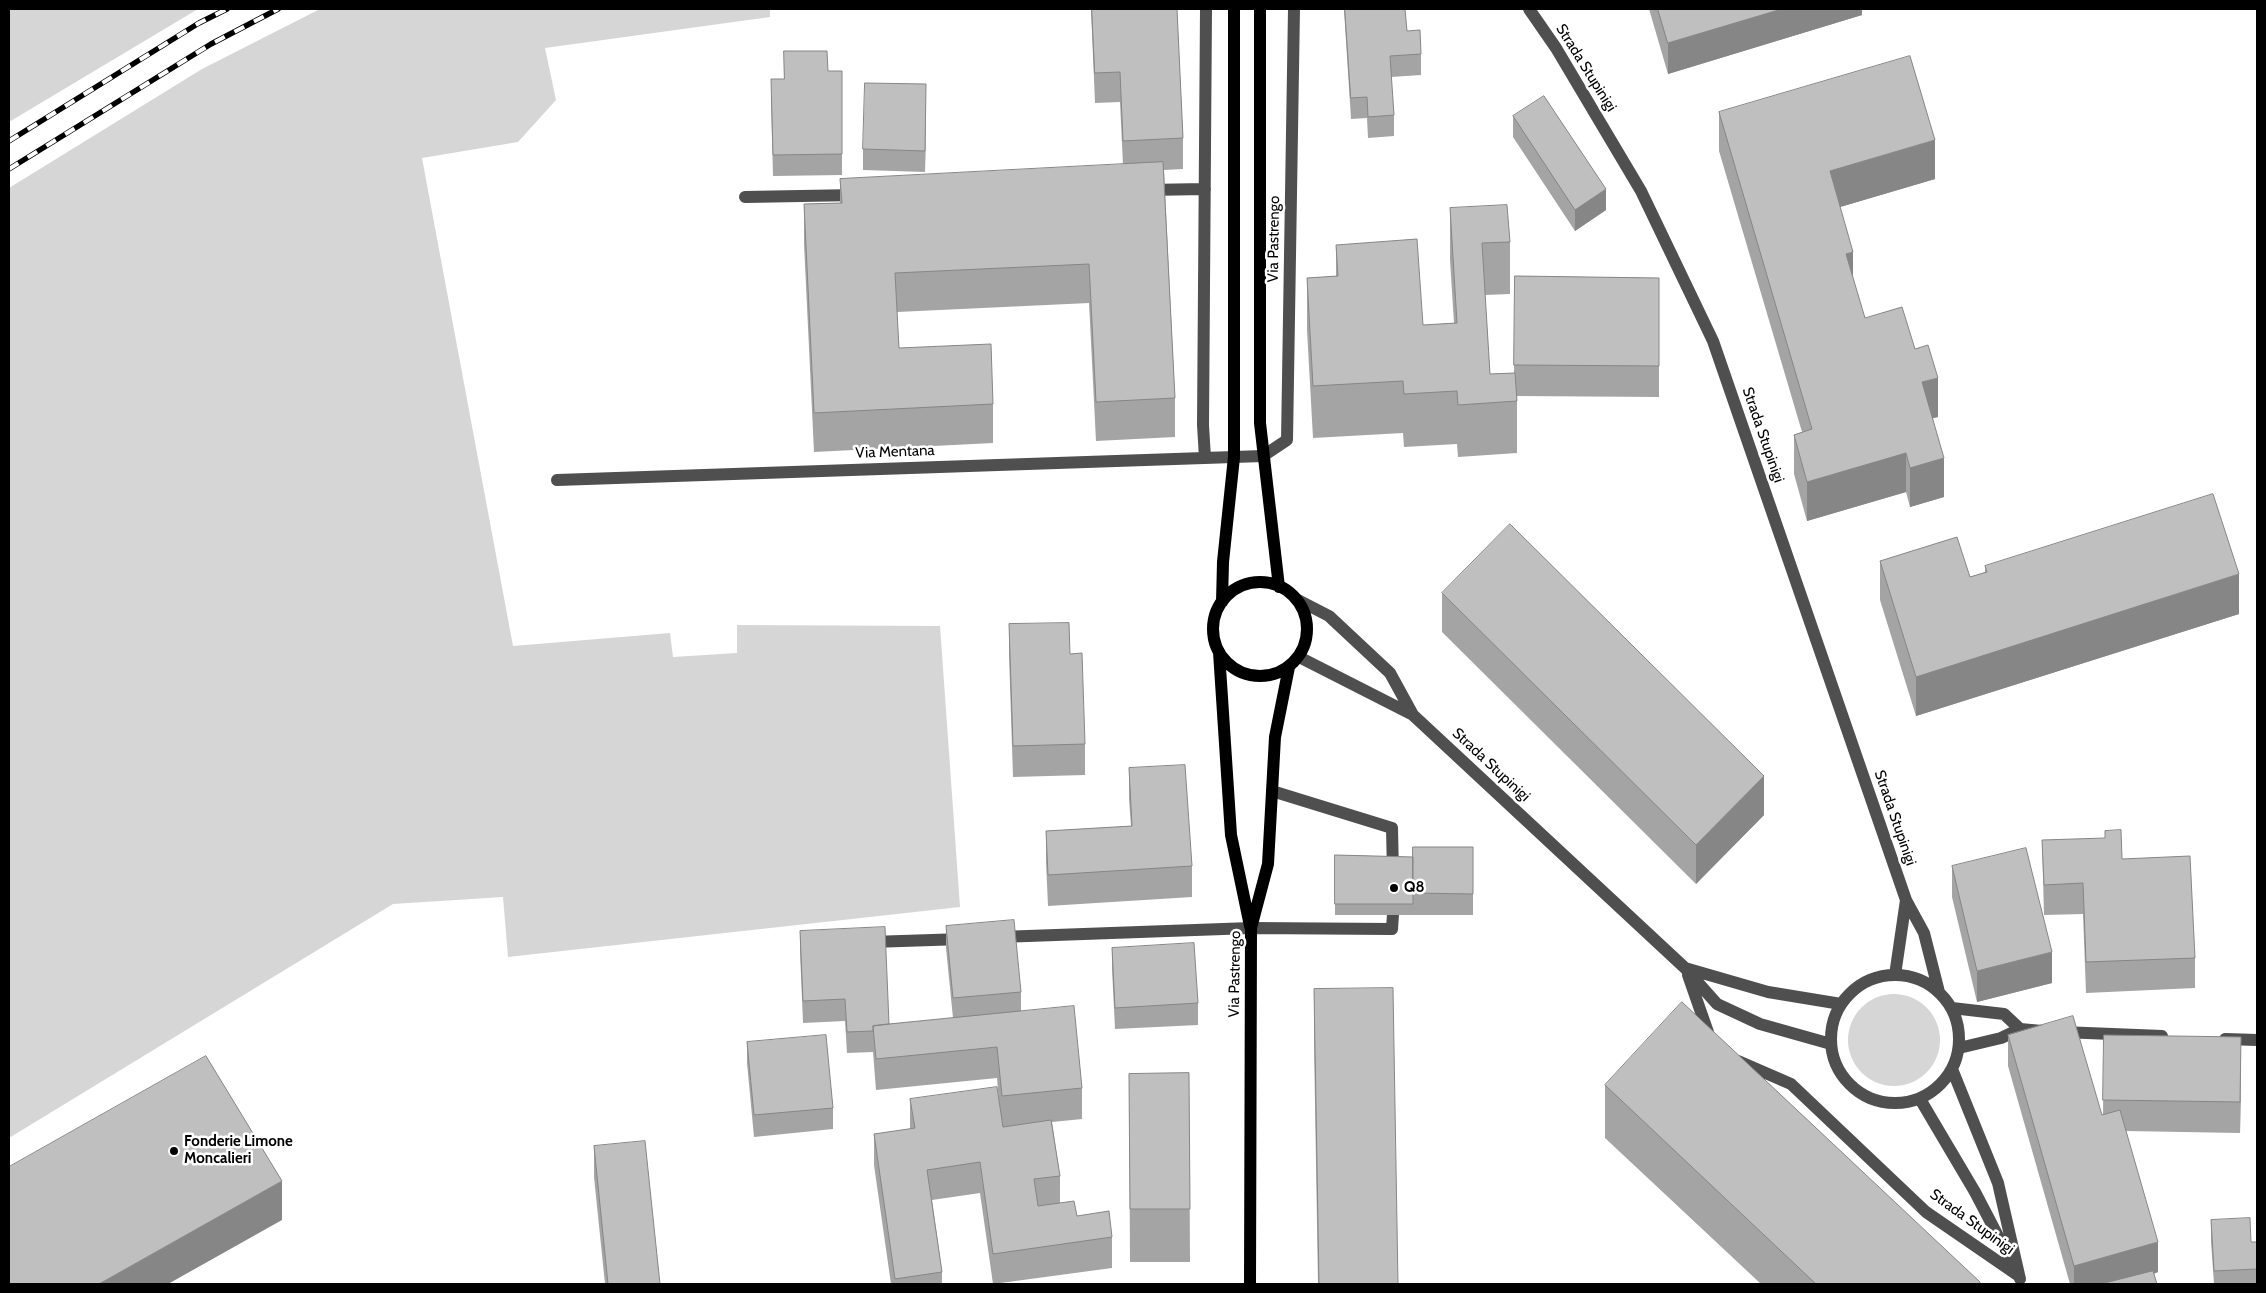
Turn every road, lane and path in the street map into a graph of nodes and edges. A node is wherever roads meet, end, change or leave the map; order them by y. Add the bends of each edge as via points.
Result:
1 (1206, 9) edge
2 (1234, 9) edge
3 (1260, 9) edge
4 (1294, 9) edge
5 (1529, 9) edge
6 (1205, 189) junction
7 (1136, 190) edge
8 (872, 195) edge
9 (745, 197) dead end
10 (1263, 456) junction
11 (1234, 457) junction
12 (1205, 458) junction
13 (557, 480) dead end
14 (1279, 587) junction
15 (1296, 599) junction
16 (1222, 602) junction
17 (1219, 652) junction
18 (1299, 657) junction
19 (1289, 668) junction
20 (1413, 715) junction
21 (1272, 791) junction
22 (1906, 900) junction
23 (1251, 928) junction
24 (860, 942) edge
25 (1685, 968) junction
26 (1895, 975) junction
27 (1939, 992) junction
28 (1841, 1004) junction
29 (1952, 1008) junction
30 (2020, 1029) junction
31 (2171, 1036) edge
32 (2210, 1038) edge
33 (2257, 1040) edge
34 (1831, 1044) junction
35 (1959, 1048) junction
36 (1714, 1049) edge
37 (1730, 1057) edge
38 (1952, 1069) junction
39 (1920, 1099) junction
40 (2021, 1280) edge
41 (1250, 1284) edge

1 - 6 street
2 - 11 main road
3 - 10 main road, Via Pastrengo via 1260,423
4 - 10 street, Via Pastrengo via 1287,440
5 - 22 street, Strada Stupinigi via 1556,48 1641,191 1713,340
6 - 7 street
6 - 12 street
8 - 9 street
10 - 11 street
10 - 14 main road, Via Pastrengo
11 - 12 street, Via Mentana
11 - 16 main road
12 - 13 street, Via Mentana
14 - 15 main road
14 - 16 main road via 1267,583 1242,586
15 - 18 main road via 1307,621 1308,634
15 - 20 street via 1329,616 1390,673
16 - 17 main road via 1214,621 1215,643
17 - 19 main road via 1229,665 1259,677
17 - 23 main road via 1230,835
18 - 19 main road
18 - 20 street, Strada Stupinigi
19 - 21 main road, Via Pastrengo via 1275,737
20 - 25 street, Strada Stupinigi
21 - 23 main road, Via Pastrengo via 1268,864
21 - 23 street via 1392,828 1392,929
22 - 26 street, Strada Stupinigi
22 - 27 street, Strada Stupinigi via 1924,933
23 - 24 street
23 - 41 main road, Via Pastrengo
25 - 28 street, Strada Stupinigi via 1768,992
25 - 34 street, Strada Stupinigi via 1717,1004 1760,1024
25 - 36 street, Strada Stupinigi
26 - 27 street via 1923,981
26 - 28 street via 1864,983
27 - 29 street
28 - 34 street via 1835,1017
29 - 30 street via 2004,1014
29 - 35 street via 1959,1028
30 - 31 street
30 - 35 street via 2001,1038
32 - 33 street
34 - 39 street via 1836,1064 1847,1081 1862,1094 1881,1102 1901,1104
35 - 38 street
37 - 40 street, Strada Stupinigi via 1791,1084 1926,1212
38 - 39 street via 1939,1087
38 - 40 street, Strada Stupinigi via 1998,1183
39 - 40 street, Strada Stupinigi via 1975,1192

